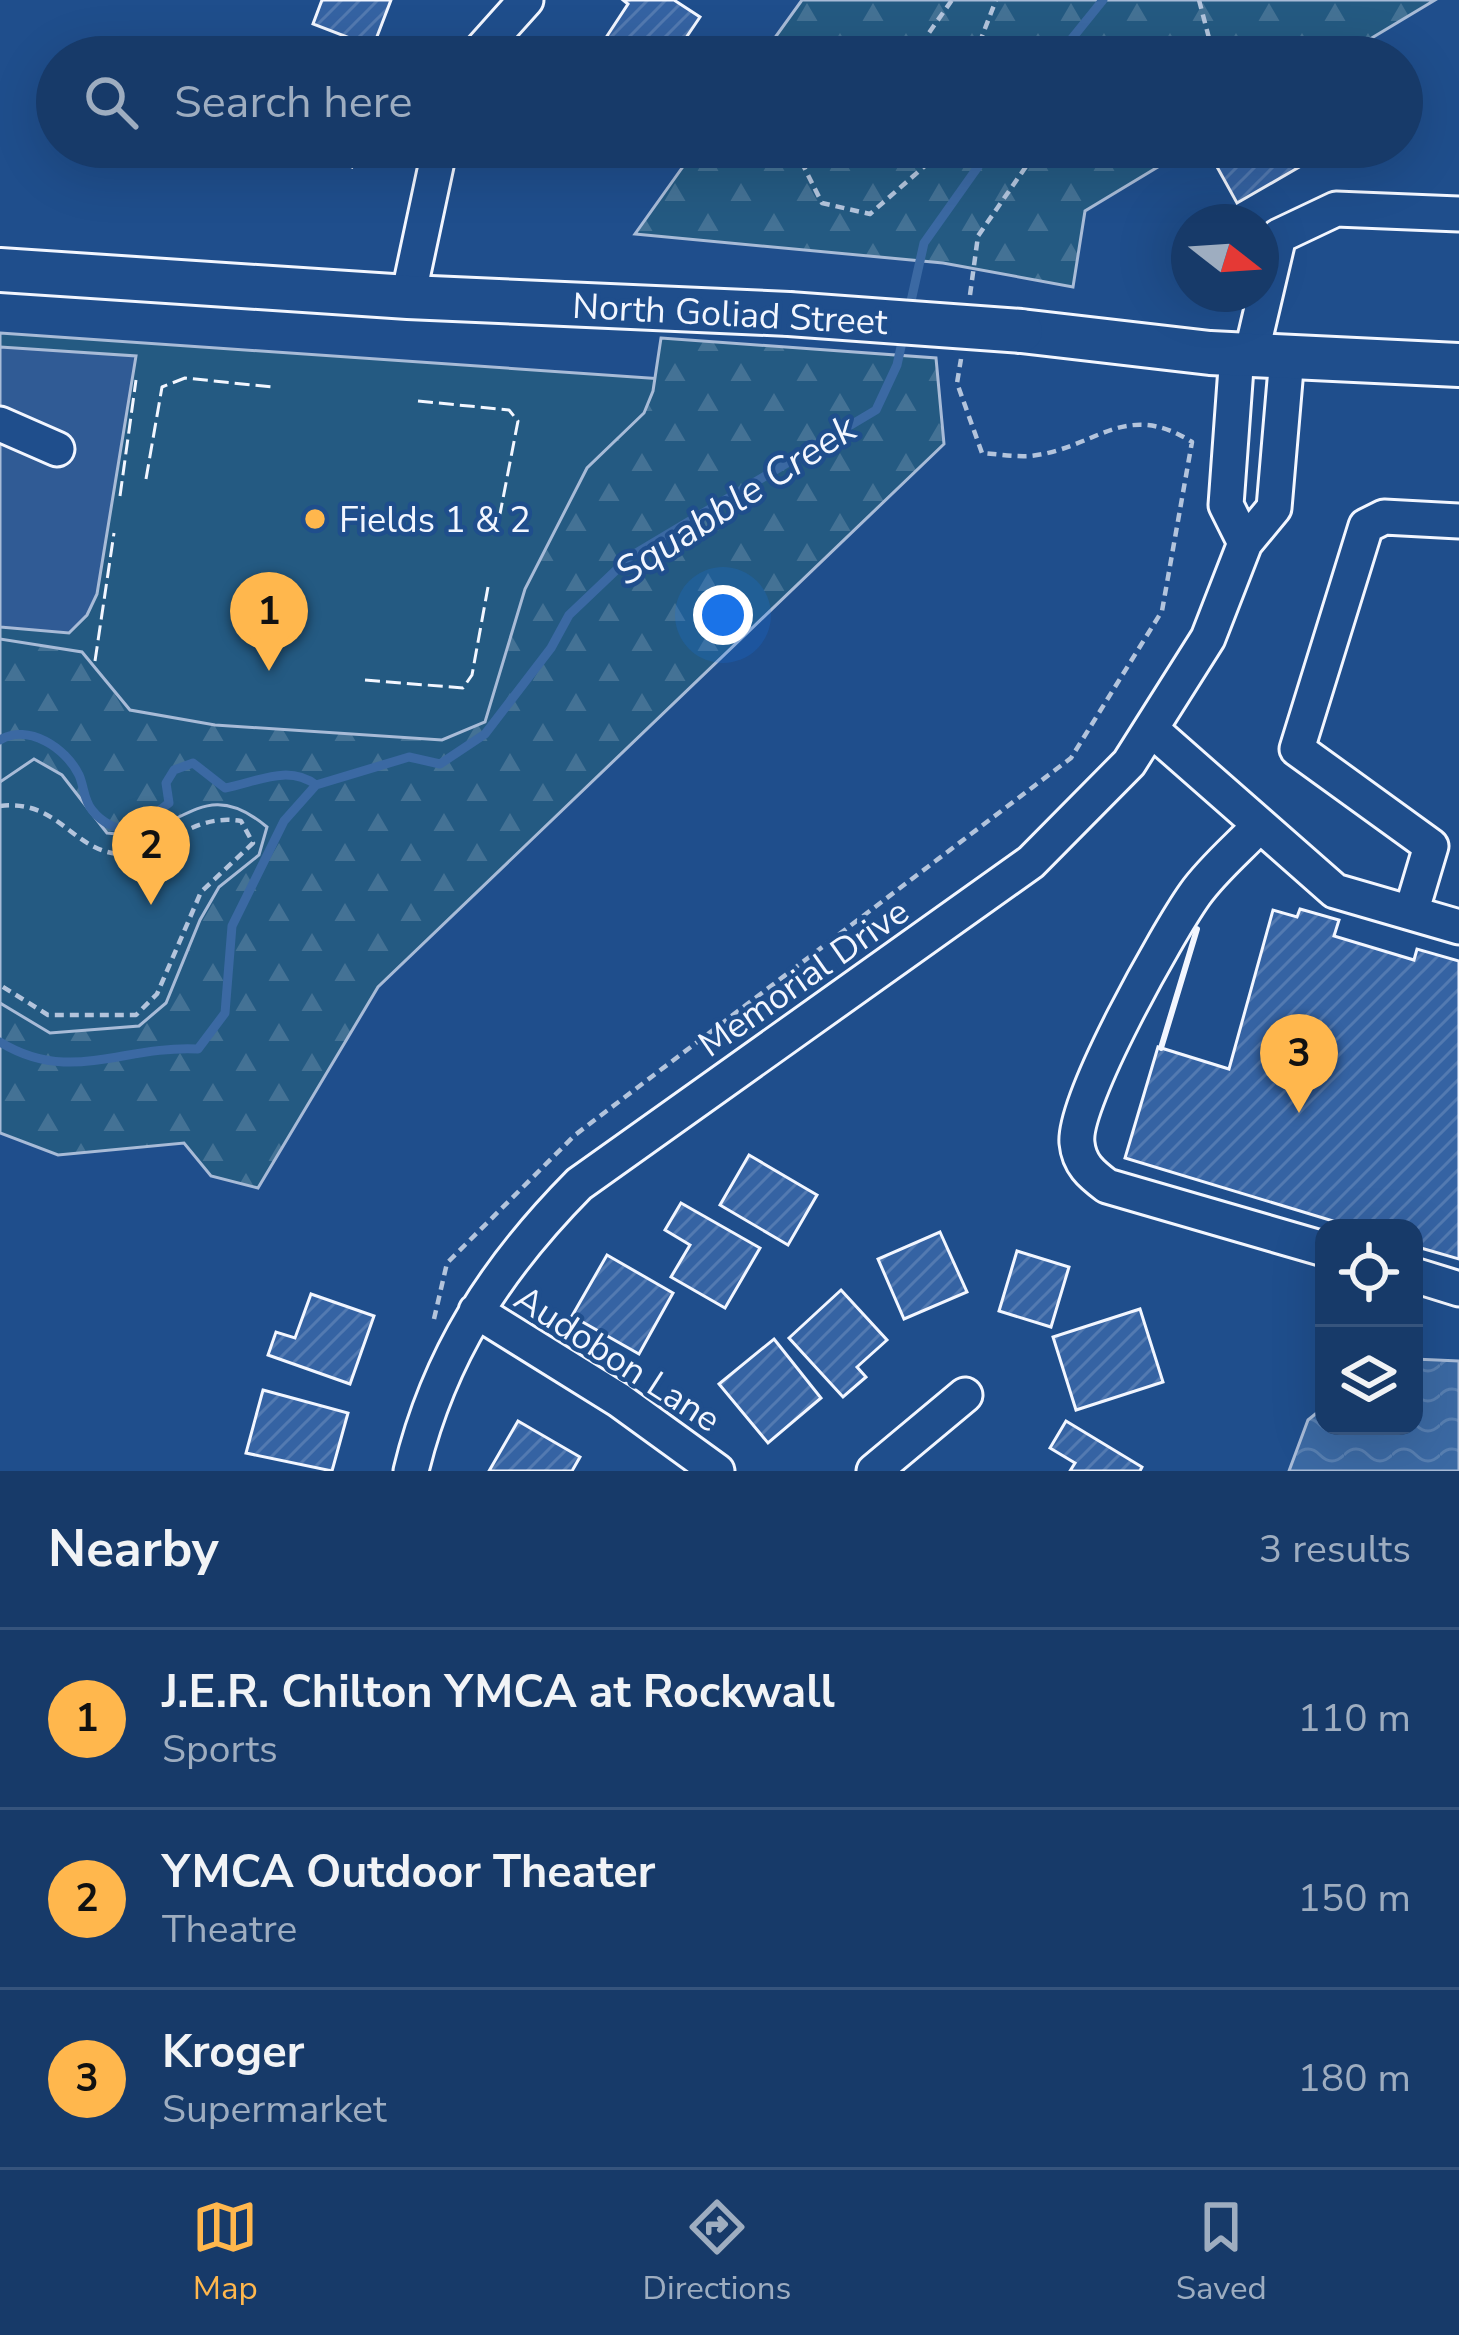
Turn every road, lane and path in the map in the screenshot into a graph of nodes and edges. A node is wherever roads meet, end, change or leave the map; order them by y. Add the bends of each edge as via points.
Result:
1 (526, 0) edge
2 (952, 0) edge
3 (996, 0) edge
4 (1199, 0) edge
5 (494, 36) edge
6 (927, 36) edge
7 (982, 36) edge
8 (1208, 36) edge
9 (436, 168) edge
10 (804, 168) edge
11 (923, 168) edge
12 (1025, 168) edge
13 (1459, 214) edge
14 (0, 270) edge
15 (408, 297) junction
16 (969, 299) dead end
17 (963, 341) dead end
18 (1258, 355) junction
19 (1459, 365) edge
20 (0, 424) edge
21 (57, 449) dead end
22 (1459, 521) edge
23 (1244, 543) junction
24 (1152, 730) junction
25 (0, 806) edge
26 (1258, 827) junction
27 (1411, 913) junction
28 (1459, 927) edge
29 (0, 985) edge
30 (1315, 1246) edge
31 (1423, 1278) edge
32 (1459, 1289) edge
33 (476, 1311) junction
34 (434, 1322) dead end
35 (965, 1395) dead end
36 (411, 1471) edge
37 (717, 1471) edge
38 (874, 1471) edge

1 - 5 street
2 - 6 path
3 - 7 path
4 - 8 path
9 - 15 street
10 - 11 path via 822,203 870,214
12 - 16 path via 978,236
13 - 18 street via 1336,209 1279,236
14 - 15 main road, North Goliad Street
15 - 18 main road, North Goliad Street, bridge via 789,314
17 - 34 path via 957,383 982,454 1032,456 1134,422 1167,426 1192,442 1162,611 1072,758 575,1136 447,1263
18 - 19 main road, North Goliad Street
18 - 23 street via 1226,505
18 - 23 street, Memorial Drive via 1274,508
20 - 21 street
22 - 27 street via 1384,517 1366,526 1297,749 1431,847
23 - 24 street, Memorial Drive via 1208,638
24 - 26 street
24 - 33 street, Memorial Drive via 1031,862 579,1184 518,1245
25 - 29 path via 38,809 120,854 226,818 242,820 253,843 201,892 157,994 136,1015 48,1015
26 - 27 street via 1335,892
26 - 30 street via 1172,927 1092,1084 1076,1140 1086,1171 1107,1186
27 - 28 street
31 - 32 street
33 - 36 street, Memorial Drive via 426,1409
33 - 37 street, Audobon Lane
35 - 38 street

